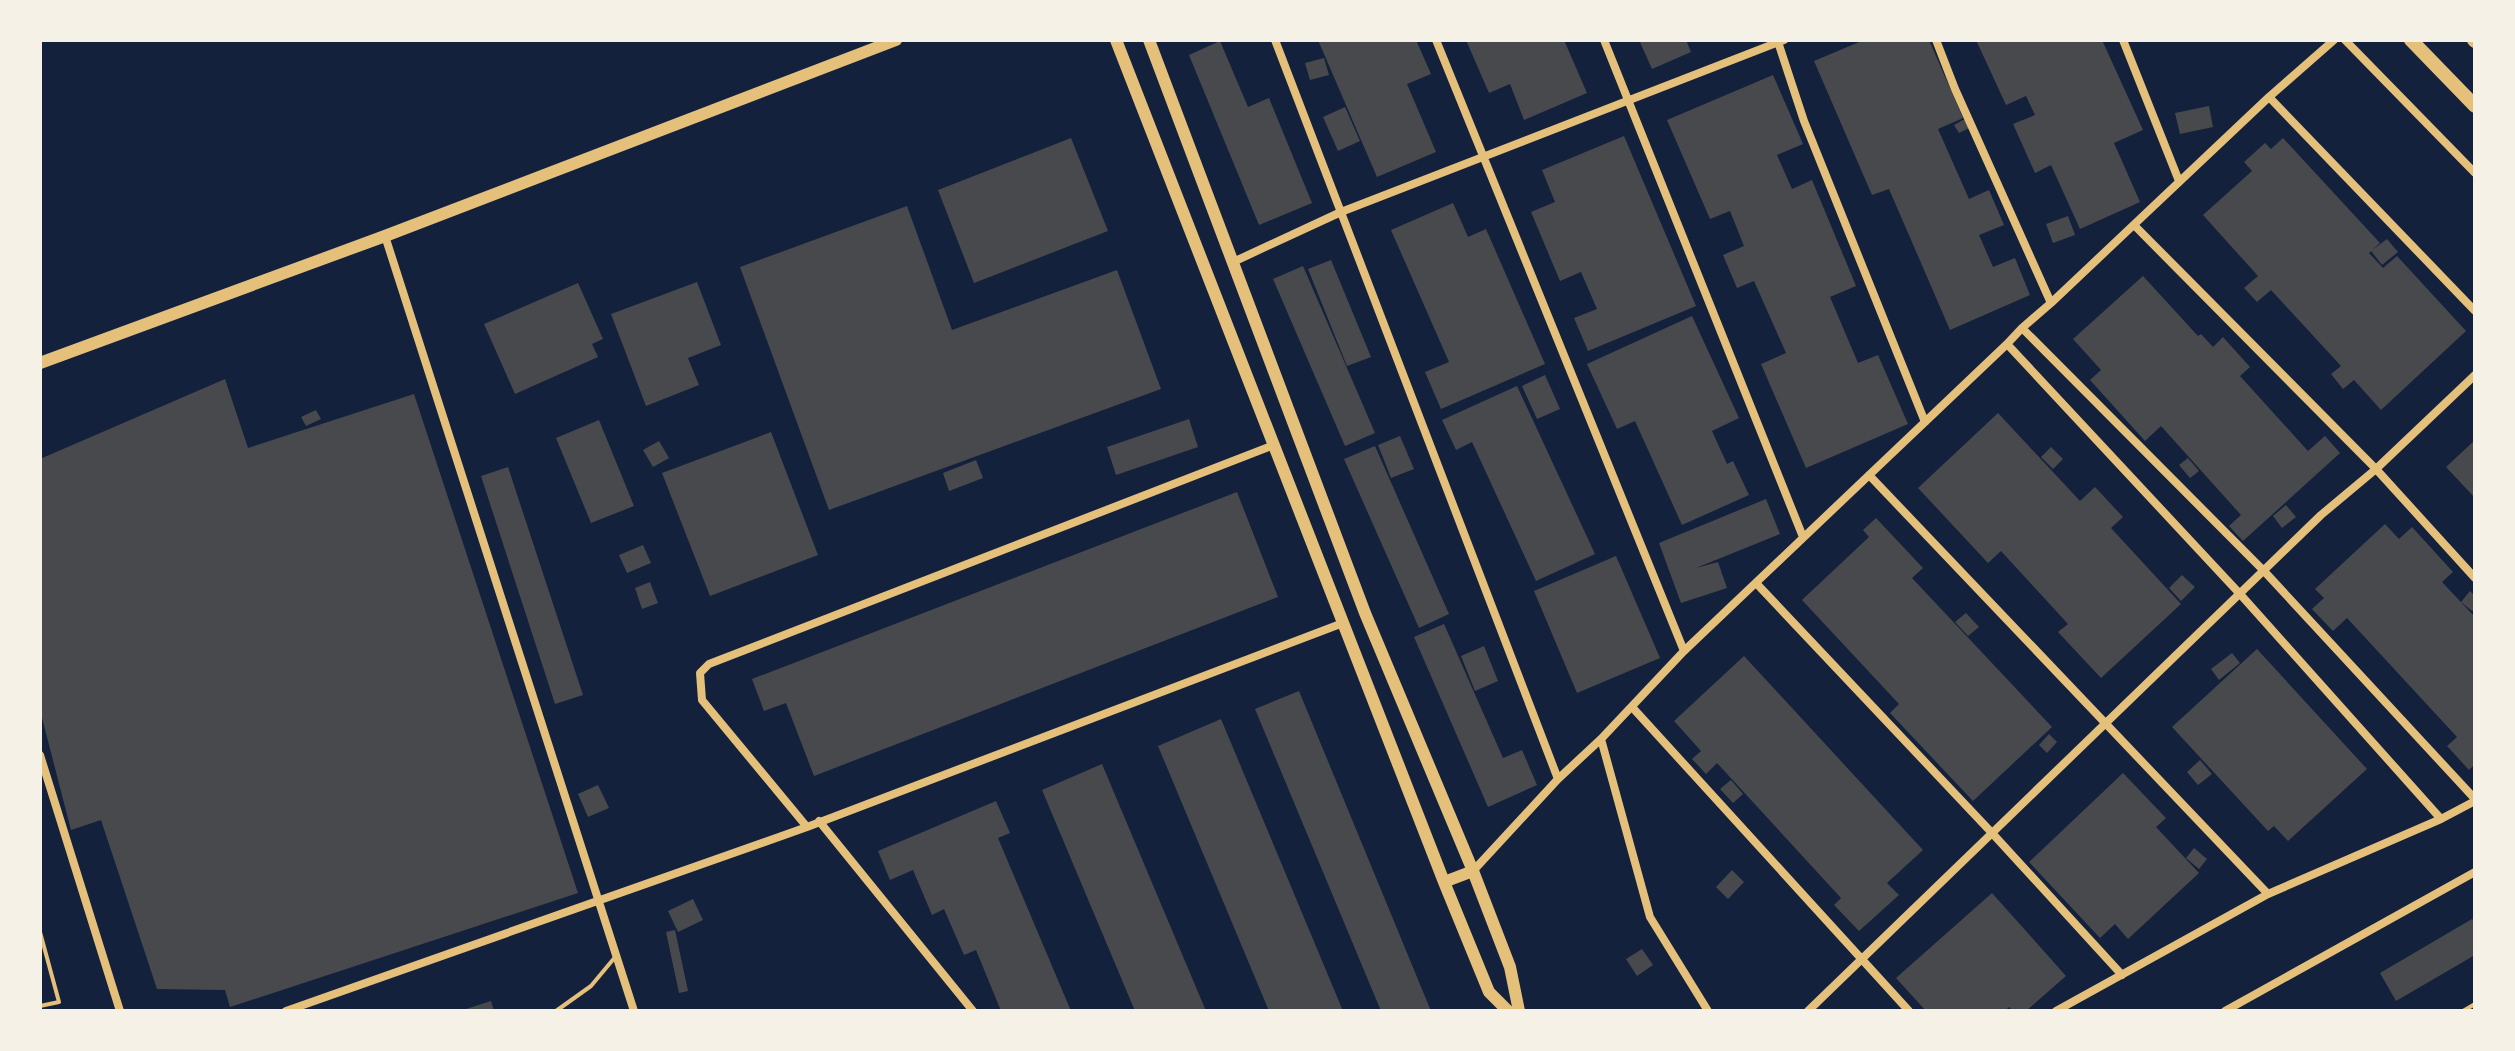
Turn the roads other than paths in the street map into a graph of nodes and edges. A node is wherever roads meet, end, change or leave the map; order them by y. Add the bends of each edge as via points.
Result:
1 (896, 40) edge
2 (1116, 40) edge
3 (1149, 40) edge
4 (1275, 40) edge
5 (1436, 40) edge
6 (1604, 40) edge
7 (1936, 40) edge
8 (2123, 40) edge
9 (2334, 40) edge
10 (2345, 40) edge
11 (2411, 40) edge
12 (1781, 41) edge
13 (2269, 97) junction
14 (1628, 100) junction
15 (2475, 106) edge
16 (1484, 157) junction
17 (2475, 173) edge
18 (2179, 181) junction
19 (1341, 212) junction
20 (2134, 225) junction
21 (385, 236) junction
22 (1233, 262) junction
23 (1208, 274) junction
24 (2051, 303) junction
25 (2475, 311) edge
26 (2022, 328) junction
27 (2007, 344) junction
28 (40, 363) edge
29 (2475, 375) edge
30 (1925, 422) junction
31 (1274, 445) junction
32 (2376, 469) junction
33 (1869, 475) junction
34 (1803, 537) junction
35 (2264, 571) junction
36 (2475, 578) edge
37 (1756, 583) junction
38 (2240, 594) junction
39 (1365, 613) junction
40 (1343, 623) junction
41 (1684, 651) junction
42 (1632, 707) junction
43 (2106, 723) junction
44 (1601, 739) junction
45 (40, 755) edge
46 (44, 778) edge
47 (1558, 779) junction
48 (2475, 800) edge
49 (2441, 819) junction
50 (819, 821) junction
51 (807, 827) junction
52 (1992, 833) junction
53 (1473, 871) junction
54 (2475, 872) edge
55 (1444, 882) junction
56 (2268, 894) junction
57 (599, 900) junction
58 (40, 932) edge
59 (617, 955) junction
60 (1861, 960) junction
61 (2122, 975) junction
62 (2475, 1004) edge
63 (40, 1006) edge
64 (120, 1011) edge
65 (286, 1011) edge
66 (556, 1011) edge
67 (634, 1011) edge
68 (973, 1011) edge
69 (1508, 1011) edge
70 (1519, 1011) edge
71 (1708, 1011) edge
72 (1808, 1011) edge
73 (1909, 1011) edge
74 (2056, 1011) edge
75 (2225, 1011) edge
76 (2463, 1011) edge

1 - 21 main road
2 - 23 main road
3 - 22 main road
4 - 19 street
5 - 16 street
6 - 14 street
7 - 24 street
8 - 18 street
9 - 13 street
10 - 17 street
11 - 15 highway
12 - 14 street
12 - 30 street via 1804,121
13 - 18 street
13 - 25 street
14 - 16 street
14 - 34 street
16 - 19 street
16 - 41 street
18 - 20 street
19 - 22 street
19 - 47 street
20 - 24 street
20 - 32 street
21 - 28 main road
21 - 57 street
22 - 23 main road
22 - 39 main road
23 - 31 main road
24 - 26 street
26 - 27 street
26 - 35 street
27 - 30 street
27 - 38 street
29 - 32 street
30 - 33 street
31 - 40 main road
31 - 51 street via 709,664 700,673 702,700
32 - 35 street
32 - 36 street
33 - 34 street
33 - 43 street
34 - 37 street
35 - 38 street
35 - 48 street
37 - 41 street
37 - 52 street
38 - 43 street
38 - 49 street
39 - 40 main road
39 - 53 main road
40 - 50 street
40 - 55 main road
41 - 42 street
42 - 44 street
42 - 60 street
43 - 52 street
43 - 56 street
44 - 47 street
44 - 71 street via 1650,917
45 - 46 street
46 - 64 street
47 - 53 street
48 - 49 street
49 - 56 street
50 - 51 street
50 - 68 street
51 - 57 street
52 - 60 street
52 - 61 street
53 - 55 main road
53 - 70 main road via 1510,967
54 - 75 street
55 - 69 main road via 1489,992
56 - 61 street
57 - 59 street
57 - 65 street
58 - 63 lane via 59,1002
59 - 66 lane via 591,986
59 - 67 street
60 - 72 street
60 - 73 street
61 - 74 street
62 - 76 lane

